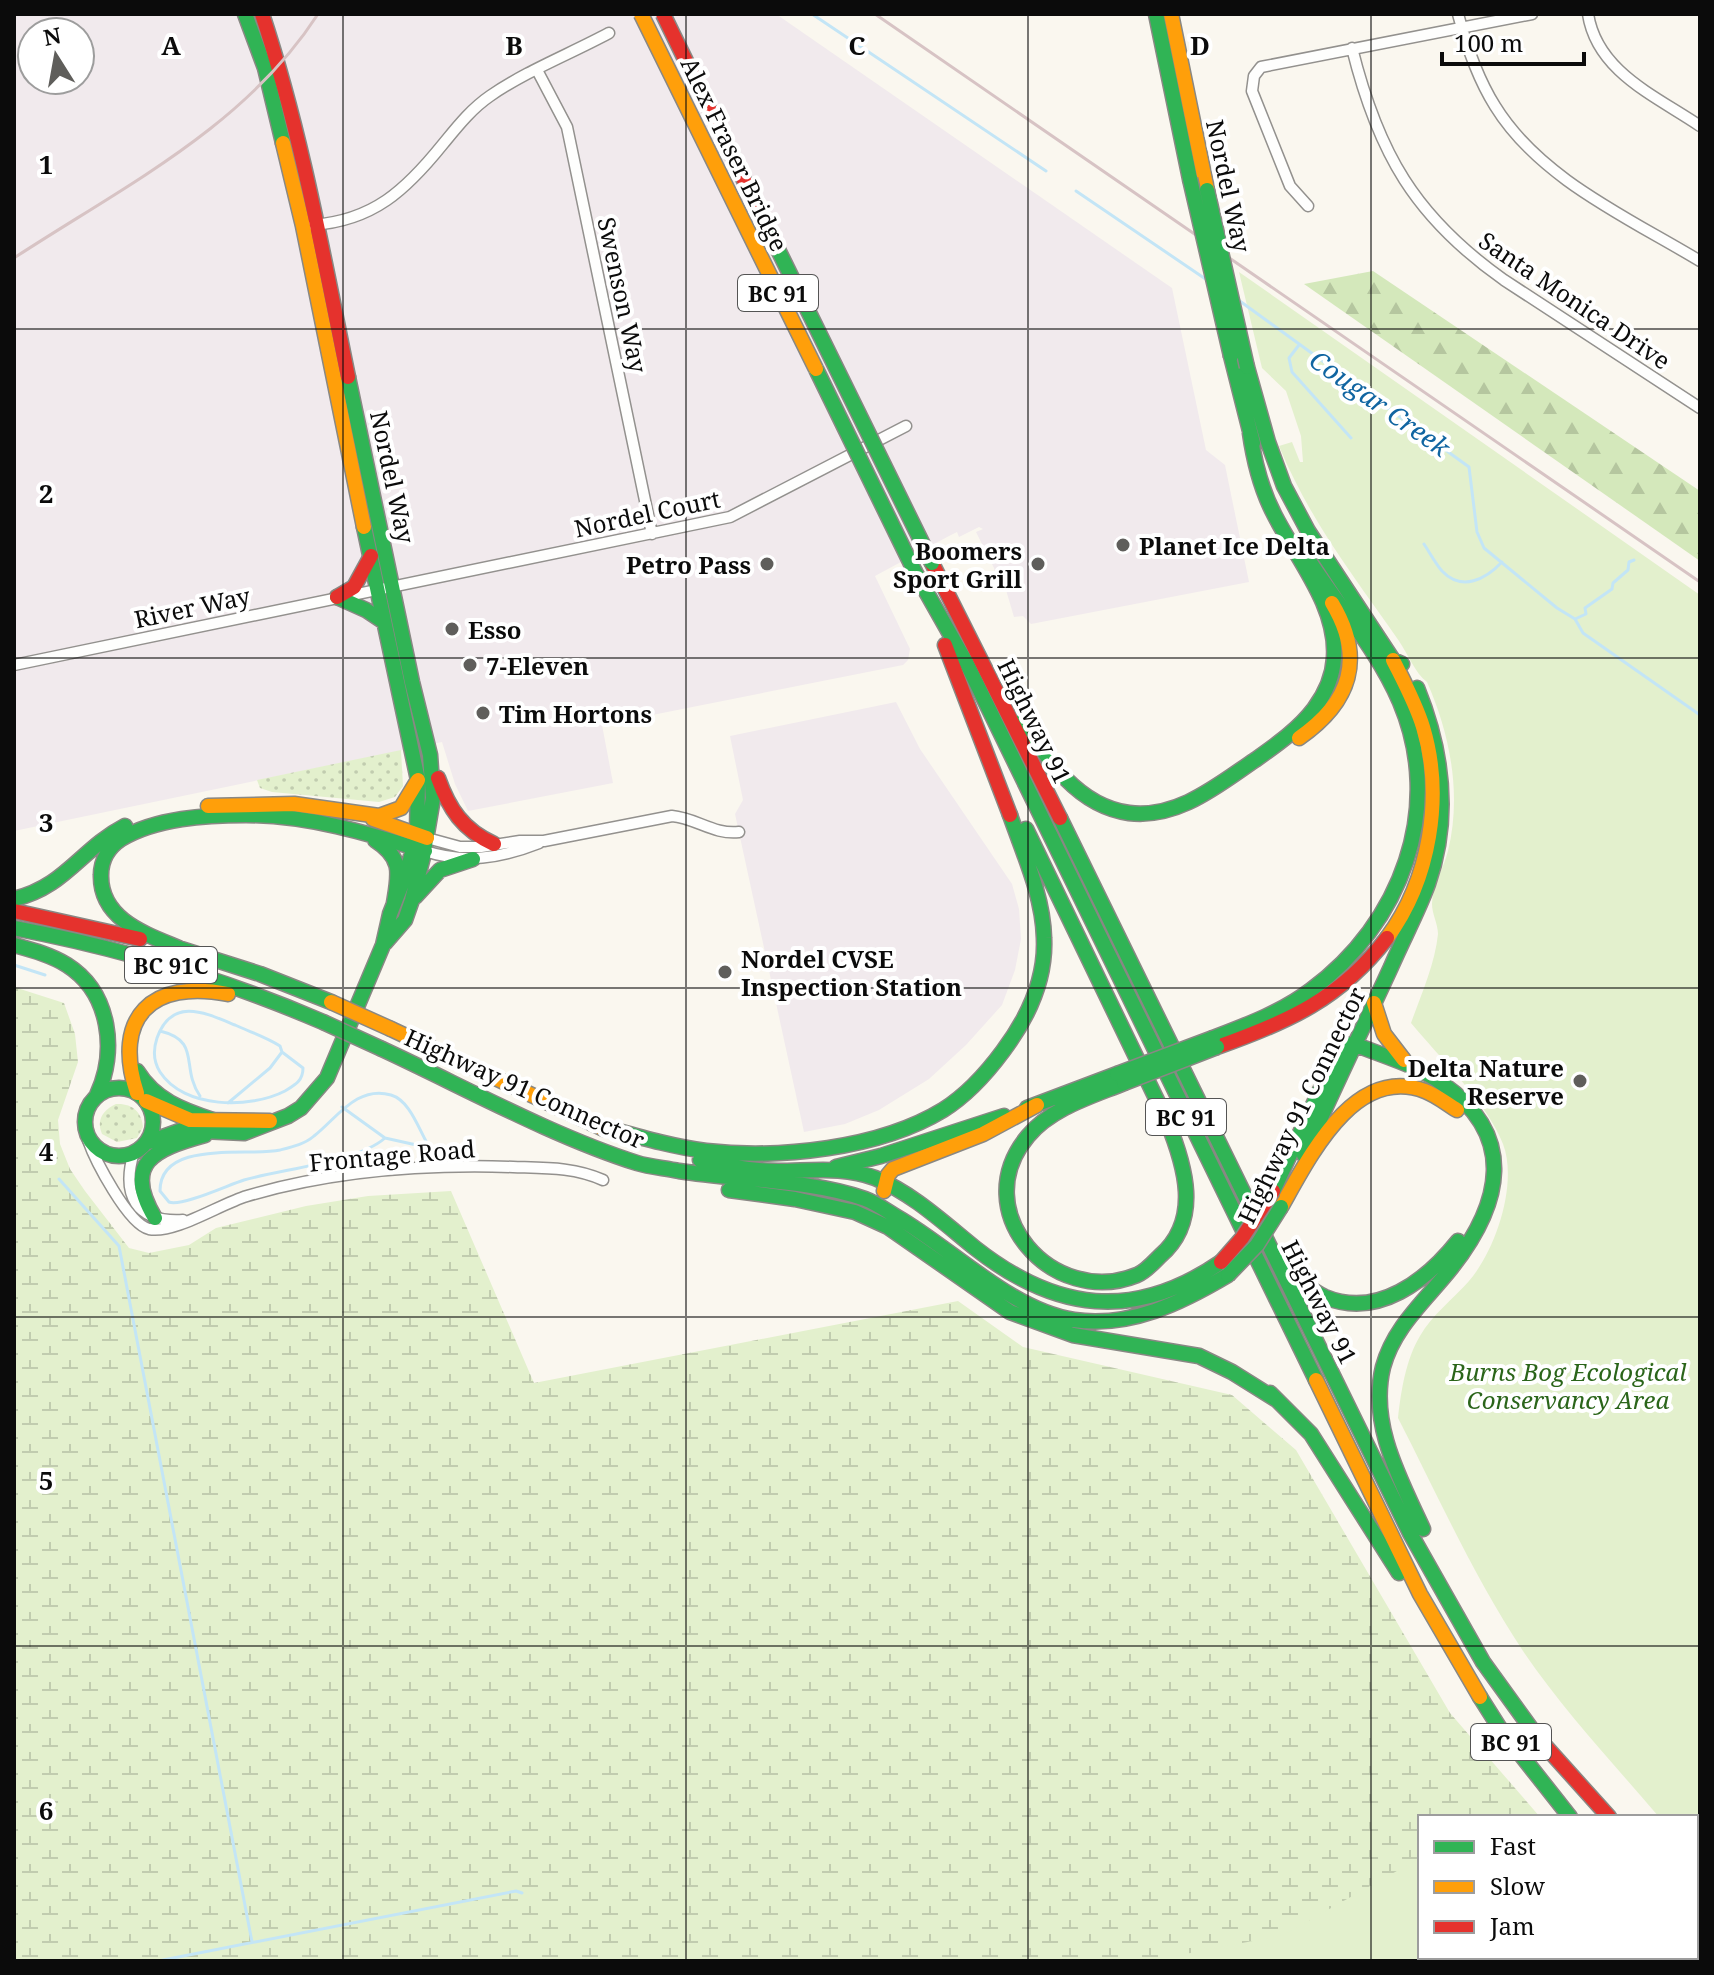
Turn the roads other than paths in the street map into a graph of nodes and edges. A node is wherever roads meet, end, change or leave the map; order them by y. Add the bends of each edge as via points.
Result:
1 (245, 14) edge
2 (641, 14) edge
3 (663, 14) edge
4 (1156, 14) edge
5 (1171, 14) edge
6 (1458, 14) edge
7 (1532, 14) edge
8 (1588, 14) edge
9 (261, 16) edge
10 (1461, 27) junction
11 (609, 33) dead end
12 (1352, 48) junction
13 (537, 70) junction
14 (1700, 126) edge
15 (1308, 206) dead end
16 (310, 225) junction
17 (1700, 261) edge
18 (1231, 356) joint
19 (1247, 367) joint
20 (1700, 408) edge
21 (906, 426) dead end
22 (1250, 433) junction
23 (652, 534) junction
24 (372, 556) junction
25 (932, 563) joint
26 (1315, 569) junction
27 (915, 572) junction
28 (943, 584) junction
29 (393, 586) junction
30 (378, 589) junction
31 (337, 597) junction
32 (384, 622) junction
33 (1393, 660) junction
34 (14, 665) edge
35 (985, 743) junction
36 (1269, 750) junction
37 (430, 755) junction
38 (418, 780) junction
39 (363, 815) junction
40 (361, 832) junction
41 (739, 832) dead end
42 (544, 841) junction
43 (420, 843) junction
44 (494, 844) junction
45 (473, 859) junction
46 (14, 899) edge
47 (412, 900) junction
48 (394, 903) junction
49 (14, 911) edge
50 (14, 928) edge
51 (14, 945) edge
52 (383, 945) junction
53 (179, 948) junction
54 (1374, 1003) junction
55 (141, 1014) junction
56 (323, 1022) junction
57 (1215, 1043) junction
58 (1354, 1044) junction
59 (1419, 1071) junction
60 (1120, 1079) junction
61 (97, 1095) junction
62 (142, 1097) junction
63 (1037, 1105) junction
64 (593, 1124) junction
65 (213, 1127) junction
66 (88, 1140) junction
67 (149, 1142) junction
68 (134, 1152) junction
69 (639, 1164) junction
70 (831, 1168) junction
71 (603, 1180) dead end
72 (885, 1182) junction
73 (1281, 1207) junction
74 (888, 1209) junction
75 (155, 1218) junction
76 (189, 1219) junction
77 (1265, 1243) junction
78 (1224, 1269) junction
79 (1076, 1323) junction
80 (1277, 1400) junction
81 (1458, 1662) junction
82 (1511, 1703) junction
83 (1568, 1815) edge
84 (1607, 1815) edge

1 - 16 main road, Nordel Way
2 - 27 main road, Alex Fraser Bridge / BC 91, bridge
3 - 25 main road, Alex Fraser Bridge / BC 91, bridge
4 - 18 main road, Nordel Way, bridge
5 - 19 main road, Nordel Way, bridge
6 - 10 street
7 - 10 street
8 - 14 street via 1595,41 1625,77
9 - 16 main road, Nordel Way via 283,78
10 - 12 street
10 - 17 street via 1496,108 1534,152 1555,171
11 - 13 street
12 - 15 street via 1268,64 1254,76 1252,91 1290,186
12 - 20 street, Santa Monica Drive via 1379,134 1437,225 1494,273
13 - 16 street via 466,116 422,170 382,205 354,218
13 - 23 street, Swenson Way via 567,127
16 - 24 main road, Nordel Way via 315,296
16 - 29 main road, Nordel Way
18 - 22 main road, Highway 91 Connector
19 - 33 main road, Highway 91 Connector via 1285,487
21 - 23 street, Nordel Court via 730,517
22 - 26 main road, Highway 91 Connector via 1280,510
22 - 36 main road via 1263,490 1334,639 1330,677 1314,711
23 - 29 street, Nordel Court
24 - 30 main road, Nordel Way
24 - 31 main road via 354,587
25 - 28 main road, Highway 91 / BC 91
26 - 36 main road via 1348,635 1346,682 1326,719 1284,747
26 - 57 main road, Highway 91 Connector via 1401,703 1417,762 1417,835 1391,900 1349,958 1312,990
27 - 35 main road
27 - 81 main road, Highway 91 / BC 91 via 967,664 1420,1594
28 - 36 main road via 1036,743 1067,784 1086,797 1123,811 1162,812 1205,794
28 - 77 main road, Highway 91 / BC 91
29 - 30 street, Nordel Court
29 - 37 main road, Nordel Way
30 - 31 street, River Way
30 - 32 main road, Nordel Way
31 - 32 main road
31 - 34 street, River Way
32 - 38 main road, Nordel Way
33 - 54 main road, Highway 91 Connector via 1404,666 1415,685 1435,736 1443,793 1435,862
33 - 57 main road via 1417,708 1433,775 1430,837 1414,893 1392,935 1337,991 1276,1026
35 - 60 main road via 1167,1121 1185,1173 1186,1212 1166,1253 1128,1279 1080,1282 1052,1271 1019,1239 1008,1210 1009,1169 1040,1125
35 - 64 main road via 1030,872 1044,955 1033,998 980,1080 917,1125 836,1146 718,1152
37 - 43 main road, Nordel Way via 433,798
37 - 44 main road via 457,820
38 - 39 main road via 401,808 387,815
38 - 43 main road, Nordel Way
39 - 43 main road
39 - 46 main road via 260,802 161,815 112,832 58,883
40 - 43 main road
40 - 48 main road via 395,857 399,874
40 - 53 main road via 289,817 225,816 157,827 118,842 101,869 110,908 134,928
41 - 42 street via 720,833 672,816
42 - 44 street
42 - 45 street
43 - 44 street via 470,848
43 - 45 street via 454,859
43 - 47 main road, Nordel Way
43 - 48 main road, Nordel Way
45 - 47 main road via 440,870
47 - 52 main road, Nordel Way via 405,920
48 - 52 main road, Nordel Way
49 - 53 main road, Highway 91 Connector / BC 91C
50 - 56 main road, Highway 91 Connector / BC 91C via 194,972
51 - 61 main road via 69,966 95,995 110,1048
52 - 65 main road, Nordel Way via 327,1078 301,1108 274,1122
53 - 64 main road, Highway 91 Connector / BC 91C, bridge via 331,1002
54 - 58 main road, Highway 91 Connector
54 - 59 main road via 1388,1044
55 - 56 main road via 169,994 205,989
55 - 62 main road via 130,1028 126,1049 127,1068
55 - 65 main road via 132,1050 142,1080 153,1093
56 - 69 main road, Highway 91 Connector / BC 91C, bridge
57 - 60 main road, bridge
58 - 59 main road
58 - 73 main road, Highway 91 Connector
58 - 78 main road, bridge via 1336,1051 1273,1191
59 - 82 main road via 1456,1093 1483,1123 1493,1147 1496,1186 1475,1236 1395,1338 1380,1384 1380,1419 1423,1528
60 - 63 main road, Highway 91 Connector
61 - 62 main road via 112,1088
61 - 66 main road via 86,1112
62 - 65 main road, Nordel Way
62 - 67 main road via 152,1119
63 - 70 main road, Highway 91 Connector
63 - 72 main road via 983,1134 893,1169
64 - 70 main road, Highway 91 Connector / BC 91C via 641,1146 722,1165 776,1171
65 - 67 main road, Nordel Way via 182,1130
65 - 75 main road via 149,1159 140,1189
66 - 68 main road via 111,1155
66 - 76 street, Frontage Road via 141,1226 161,1229
67 - 68 main road
68 - 75 street via 131,1194 138,1207
69 - 74 main road, Highway 91 Connector via 829,1189
69 - 80 main road via 660,1177 855,1212 888,1227 1010,1312 1073,1335 1199,1356
70 - 72 main road
71 - 76 street, Frontage Road via 559,1168 404,1169 269,1191
72 - 74 main road
72 - 78 main road via 1043,1293 1101,1303 1172,1290
73 - 77 main road via 1340,1115 1354,1101 1380,1089 1411,1087 1441,1097 1469,1121 1483,1151 1482,1196 1465,1230 1432,1269 1386,1300 1354,1304 1327,1297
73 - 78 main road, Highway 91 Connector, bridge via 1257,1245
74 - 79 main road, Highway 91 Connector via 1018,1300
75 - 76 street, Frontage Road
77 - 82 main road, Highway 91 / BC 91 via 1439,1585
78 - 79 main road, Highway 91 Connector via 1204,1290 1162,1309
79 - 80 main road via 1205,1349 1247,1372
80 - 81 main road via 1323,1451
81 - 83 main road, Highway 91 / BC 91 via 1499,1727
82 - 84 main road, Highway 91 / BC 91

